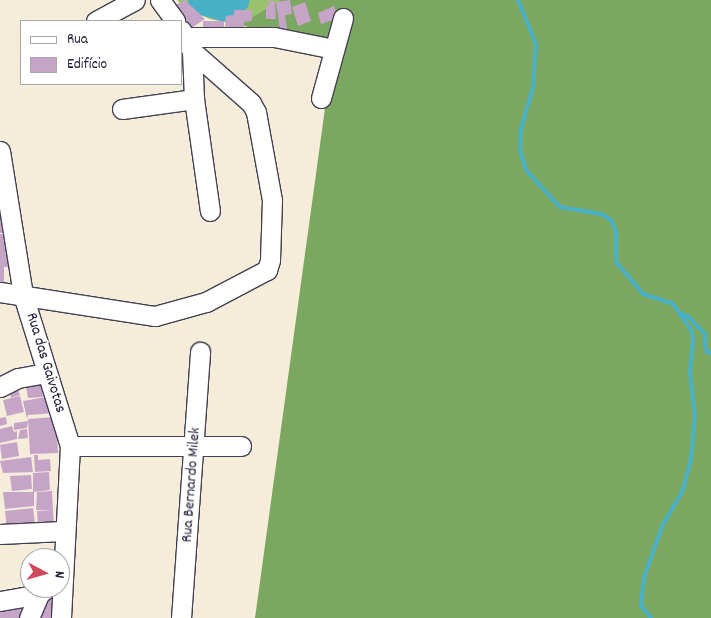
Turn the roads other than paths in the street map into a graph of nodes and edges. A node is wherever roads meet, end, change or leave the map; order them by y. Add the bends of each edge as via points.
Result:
1 (135, 0) edge
2 (160, 0) edge
3 (344, 18) dead end
4 (98, 20) edge
5 (174, 20) edge
6 (187, 40) edge
7 (334, 49) junction
8 (321, 98) dead end
9 (194, 100) junction
10 (122, 109) dead end
11 (0, 151) edge
12 (6, 208) edge
13 (210, 211) dead end
14 (0, 292) edge
15 (22, 295) junction
16 (200, 352) dead end
17 (47, 373) junction
18 (0, 387) edge
19 (70, 446) junction
20 (241, 446) dead end
21 (194, 447) junction
22 (63, 531) junction
23 (0, 534) edge
24 (59, 548) edge
25 (20, 594) edge
26 (43, 598) edge
27 (56, 598) edge
28 (0, 601) edge
29 (30, 618) edge
30 (61, 618) edge
31 (181, 618) edge

1 - 4 street
2 - 5 street
3 - 7 street
6 - 7 street via 274,37
6 - 9 street
6 - 15 street via 251,103 256,112 272,200 267,270 206,302 155,316
7 - 8 street
9 - 10 street
9 - 13 street
11 - 12 street, Rua das Gaivotas
12 - 15 street, Rua das Gaivotas
14 - 15 street
15 - 17 street, Rua das Gaivotas
16 - 21 street, Rua Bernardo Milek
17 - 18 street via 18,378
17 - 19 street, Rua das Gaivotas
19 - 21 street
19 - 22 street, Rua das Gaivotas
20 - 21 street
21 - 31 street, Rua Bernardo Milek
22 - 23 street
22 - 24 street, Rua das Gaivotas
25 - 28 street
26 - 29 street, Rua das Gaivotas
27 - 30 street, Rua das Gaivotas

